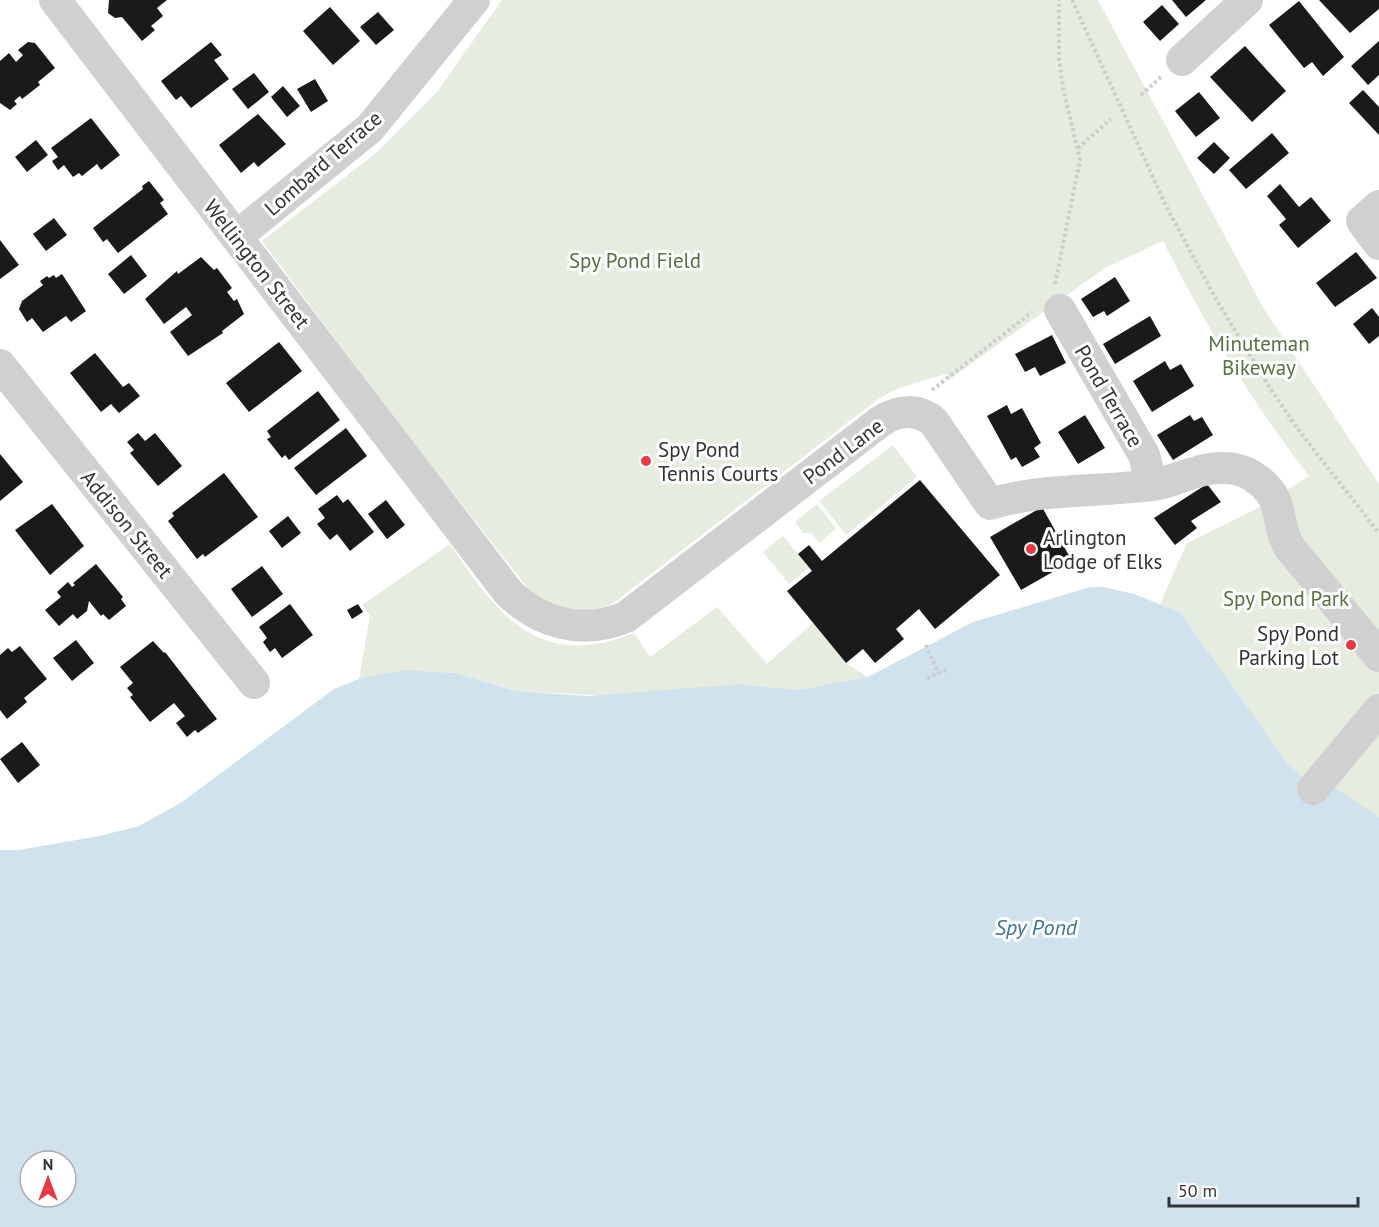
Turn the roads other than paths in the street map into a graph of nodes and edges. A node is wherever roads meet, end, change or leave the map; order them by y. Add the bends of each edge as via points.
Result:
1 (55, 0) edge
2 (474, 0) edge
3 (1247, 0) edge
4 (1182, 60) dead end
5 (1379, 206) edge
6 (237, 237) junction
7 (1379, 243) edge
8 (1056, 303) road end
9 (0, 365) edge
10 (1152, 485) junction
11 (460, 529) joint
12 (1379, 656) edge
13 (254, 683) dead end
14 (1379, 710) edge
15 (1313, 789) dead end

1 - 6 street, Wellington Street
2 - 6 street, Lombard Terrace via 370,128
3 - 4 street
5 - 7 street via 1362,221
6 - 11 street, Wellington Street
8 - 10 street, Pond Terrace via 1144,455
9 - 13 street, Addison Street
10 - 11 street, Pond Lane via 1035,494 990,504 929,417 894,414 633,612 608,624 588,626 565,625 528,609 508,592
10 - 12 street via 1215,468 1235,469 1253,477 1275,498 1290,548
14 - 15 street

